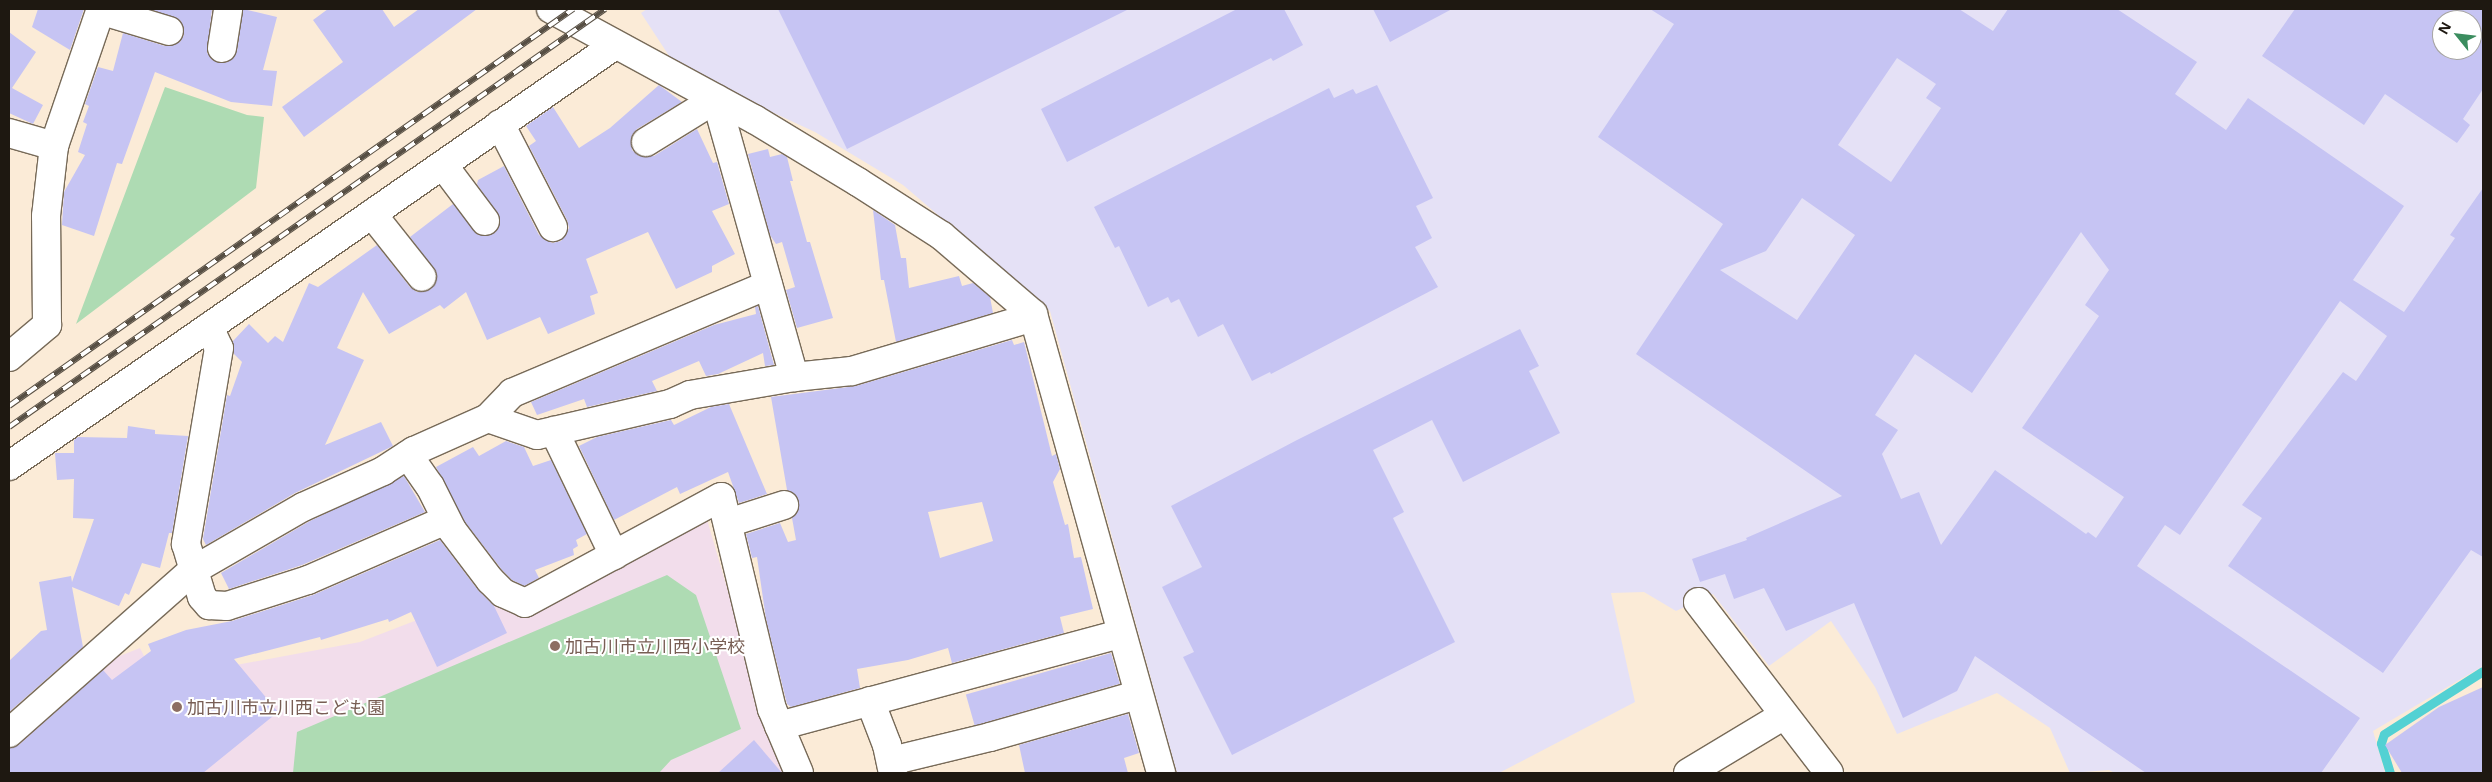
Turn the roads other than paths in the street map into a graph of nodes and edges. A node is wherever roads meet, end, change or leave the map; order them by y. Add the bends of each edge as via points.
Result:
1 (228, 9) edge
2 (551, 9) edge
3 (100, 10) edge
4 (169, 32) dead end
5 (615, 45) junction
6 (222, 48) dead end
7 (716, 99) junction
8 (500, 124) junction
9 (9, 134) edge
10 (646, 142) dead end
11 (54, 146) junction
12 (443, 164) junction
13 (372, 214) junction
14 (486, 221) dead end
15 (553, 227) dead end
16 (422, 277) dead end
17 (768, 285) junction
18 (1033, 317) junction
19 (209, 327) junction
20 (9, 357) edge
21 (794, 377) junction
22 (488, 418) junction
23 (554, 431) junction
24 (408, 455) junction
25 (9, 466) edge
26 (784, 505) dead end
27 (446, 520) junction
28 (728, 523) junction
29 (614, 555) junction
30 (192, 571) junction
31 (1698, 602) dead end
32 (1120, 634) junction
33 (1137, 695) junction
34 (870, 701) junction
35 (1784, 715) junction
36 (779, 726) junction
37 (9, 733) edge
38 (892, 767) edge
39 (1716, 767) edge
40 (799, 773) edge
41 (1160, 773) edge
42 (1688, 773) edge
43 (1829, 773) edge

1 - 6 street
2 - 5 street
3 - 4 street
3 - 11 street
5 - 7 street
5 - 8 street
7 - 10 street
7 - 17 street
7 - 18 street via 942,236
8 - 12 street
8 - 15 street
9 - 11 street
11 - 20 street via 46,216 47,325
12 - 13 street
12 - 14 street
13 - 16 street
13 - 19 street
17 - 21 street
17 - 22 street via 512,393
18 - 21 street via 852,371
18 - 32 street
19 - 25 street
19 - 30 street via 219,348 186,544
21 - 23 street via 690,395 670,404
22 - 23 street via 537,435
22 - 24 street
23 - 29 street
24 - 27 street via 430,486
24 - 30 street via 383,471 303,507
26 - 28 street
27 - 29 street via 490,580 503,593 525,602
27 - 30 street via 308,580 227,606 209,605
28 - 29 street via 722,497
28 - 36 street via 772,709
30 - 37 street
31 - 35 street
32 - 33 street
32 - 34 street
33 - 38 street
33 - 41 street
34 - 36 street
34 - 38 street
35 - 39 street
35 - 43 street
36 - 40 street
39 - 42 street

